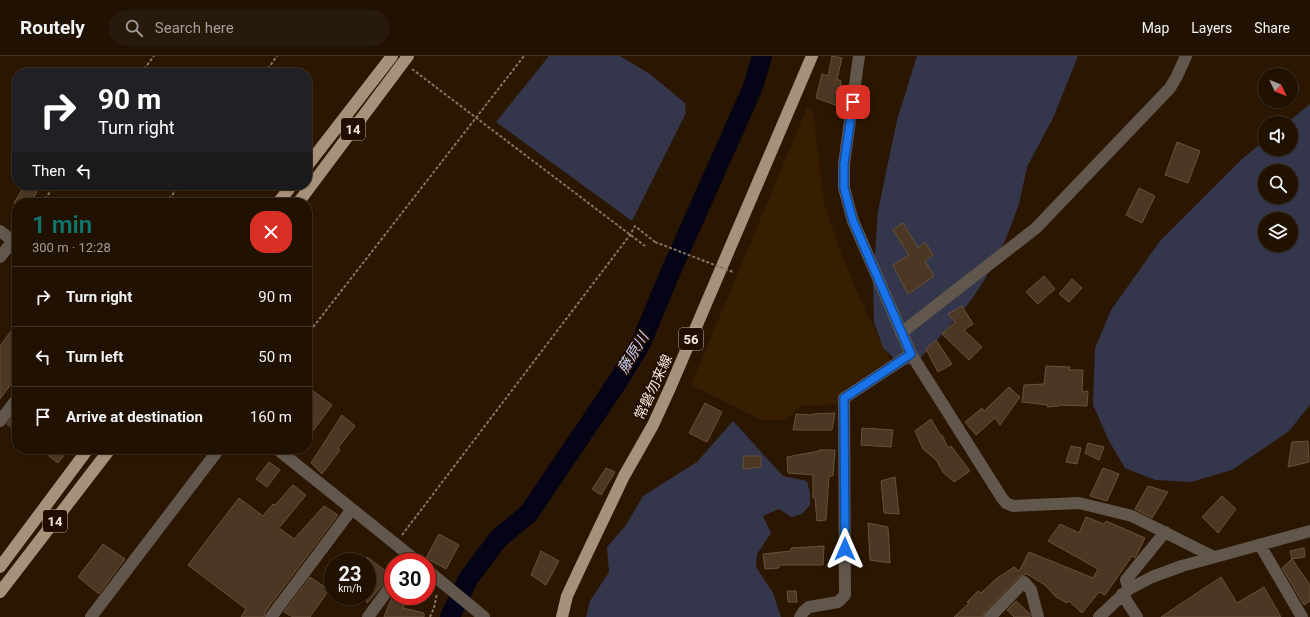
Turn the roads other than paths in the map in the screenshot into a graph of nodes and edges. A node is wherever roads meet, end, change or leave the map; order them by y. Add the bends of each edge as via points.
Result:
1 (859, 56) edge
2 (1186, 56) edge
3 (400, 58) edge
4 (809, 59) edge
5 (312, 160) edge
6 (312, 183) edge
7 (288, 190) edge
8 (282, 198) edge
9 (0, 231) edge
10 (12, 240) edge
11 (12, 245) edge
12 (0, 257) edge
13 (902, 333) junction
14 (911, 354) junction
15 (12, 405) edge
16 (0, 421) edge
17 (84, 454) edge
18 (106, 454) edge
19 (215, 454) edge
20 (283, 454) edge
21 (352, 509) junction
22 (1310, 531) edge
23 (1165, 532) junction
24 (1260, 545) junction
25 (406, 553) edge
26 (1214, 558) junction
27 (0, 567) edge
28 (436, 577) edge
29 (0, 592) edge
30 (1126, 592) junction
31 (384, 595) edge
32 (92, 617) edge
33 (272, 617) edge
34 (368, 617) edge
35 (484, 617) edge
36 (562, 617) edge
37 (800, 617) edge
38 (990, 617) edge
39 (1038, 617) edge
40 (1099, 617) edge
41 (1138, 617) edge
42 (1302, 617) edge

1 - 13 street via 844,164 844,188 853,221
2 - 13 street via 1170,88 1036,228
3 - 5 main road, 14
3 - 6 main road, 14
4 - 36 main road, 常磐勿来線 / 56 via 670,388 566,596
7 - 8 main road
9 - 10 street
11 - 12 street
13 - 14 street
14 - 23 street via 1006,503 1013,506 1079,503 1132,516
14 - 37 street via 844,398 845,595 838,602 809,607
15 - 16 street
17 - 27 main road, 14
18 - 29 main road, 14
19 - 32 street
20 - 21 street
21 - 25 street
21 - 33 street
22 - 24 street
23 - 26 street
23 - 30 street via 1126,580
24 - 26 street
24 - 42 street
26 - 30 street via 1152,577
28 - 35 street
30 - 40 street
30 - 41 street
31 - 34 street
38 - 39 street via 1024,582 1031,590

